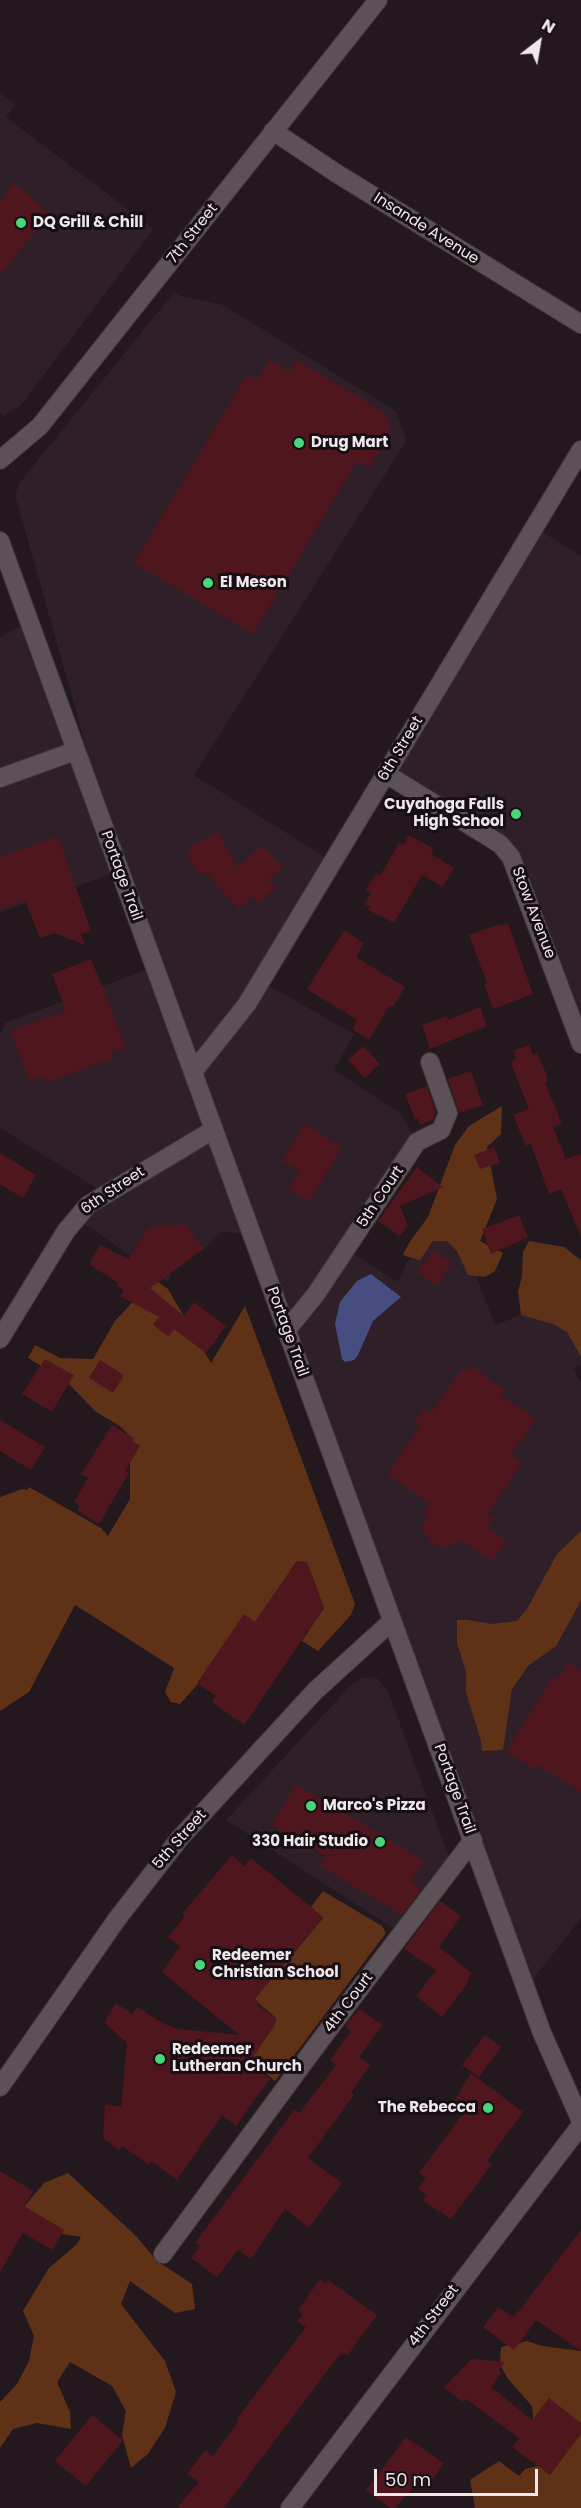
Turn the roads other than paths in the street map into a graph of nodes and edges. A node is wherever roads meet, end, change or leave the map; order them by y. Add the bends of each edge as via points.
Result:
1 (378, 0) edge
2 (273, 131) junction
3 (581, 324) edge
4 (581, 450) edge
5 (0, 460) edge
6 (0, 541) edge
7 (75, 751) junction
8 (386, 774) junction
9 (0, 778) edge
10 (581, 1044) edge
11 (430, 1062) dead end
12 (193, 1072) junction
13 (213, 1130) junction
14 (286, 1331) junction
15 (0, 1339) edge
16 (392, 1622) junction
17 (473, 1840) junction
18 (0, 2087) edge
19 (581, 2123) edge
20 (164, 2254) dead end
21 (290, 2508) edge

1 - 2 street, 7th Street
2 - 3 street, Insande Avenue
2 - 5 street, 7th Street via 40,426
4 - 8 street, 6th Street
6 - 7 street, Portage Trail
7 - 9 street
7 - 12 street, Portage Trail
8 - 10 street, Stow Avenue via 500,844 511,857
8 - 12 street, 6th Street via 247,1004
11 - 14 street, 5th Court via 448,1113 441,1130 417,1142 316,1294
12 - 13 street, Portage Trail
13 - 14 street, Portage Trail
13 - 15 street, 6th Street via 88,1205 66,1231
14 - 16 street, Portage Trail
16 - 17 street, Portage Trail
16 - 18 street, 5th Street via 315,1691 180,1838 117,1919
17 - 19 street, Portage Trail via 542,2033
17 - 20 street, 4th Court
19 - 21 street, 4th Street

